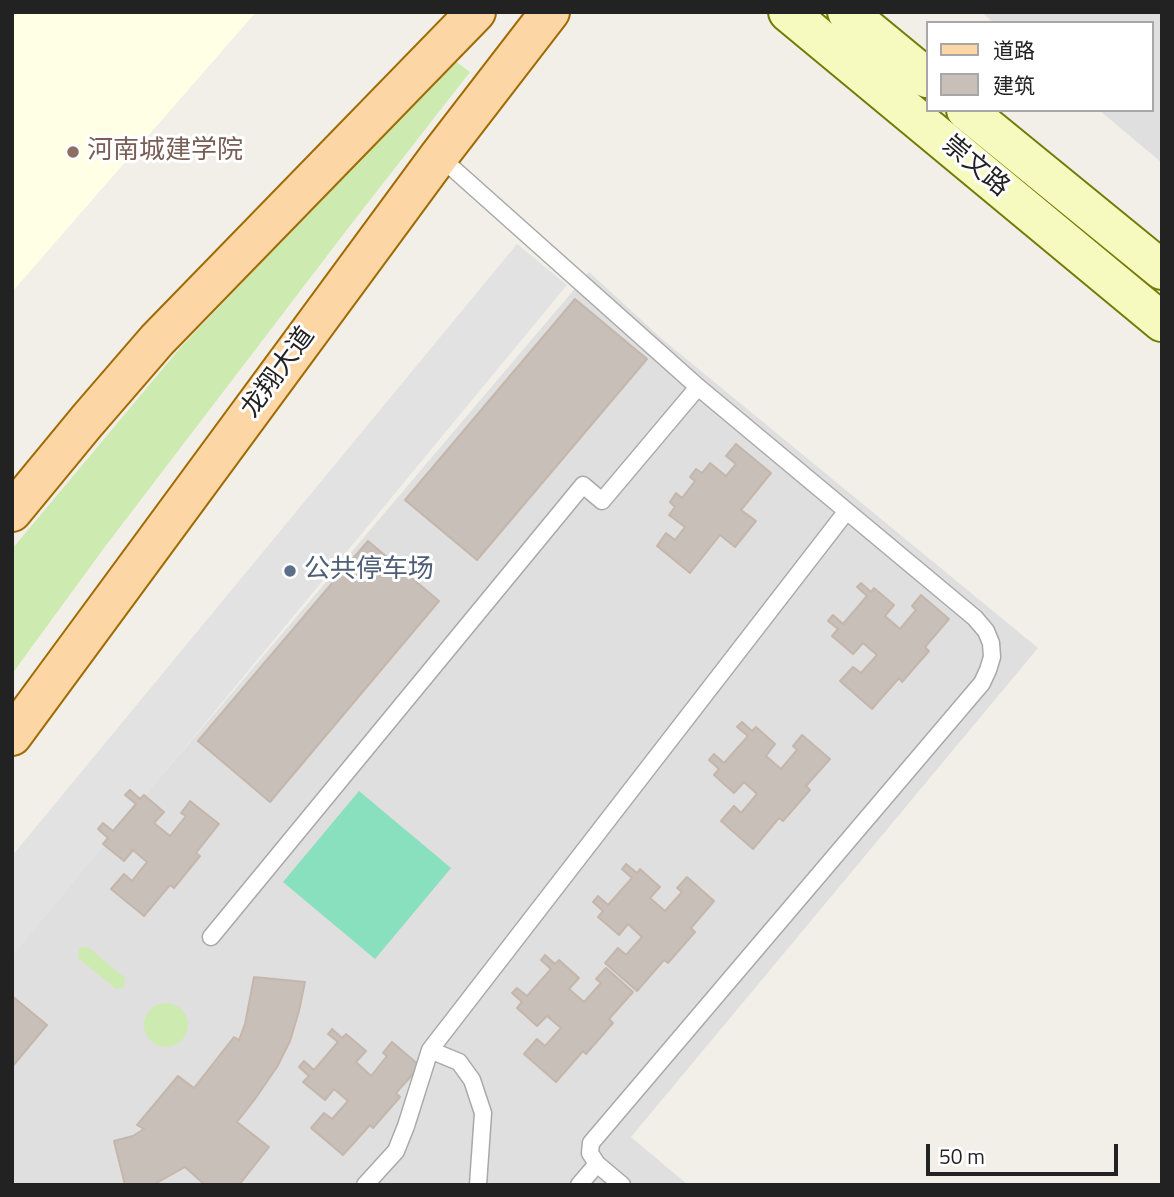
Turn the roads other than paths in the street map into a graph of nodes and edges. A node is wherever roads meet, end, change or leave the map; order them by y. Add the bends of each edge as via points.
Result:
1 (454, 12) edge
2 (476, 12) edge
3 (788, 12) edge
4 (847, 12) edge
5 (550, 17) edge
6 (926, 77) edge
7 (968, 112) edge
8 (344, 147) junction
9 (439, 156) junction
10 (1162, 270) edge
11 (1162, 322) edge
12 (698, 387) junction
13 (12, 512) edge
14 (846, 512) junction
15 (12, 736) edge
16 (211, 937) dead end
17 (429, 1050) junction
18 (597, 1164) junction
19 (365, 1185) edge
20 (478, 1185) edge
21 (579, 1185) edge
22 (622, 1185) edge

1 - 8 main road
2 - 8 main road
3 - 11 main road, 崇文路
4 - 6 main road
5 - 9 main road, 龙翔大道
7 - 10 main road, 崇文路
8 - 13 main road via 158,341
9 - 12 lane
9 - 15 main road, 龙翔大道
12 - 14 lane
12 - 16 lane via 602,501 583,485
14 - 17 lane
14 - 18 lane via 975,618 991,643 988,670 982,683 598,1134 590,1153
17 - 19 lane via 396,1151
17 - 20 lane via 459,1062 472,1080 482,1113
18 - 21 lane
18 - 22 lane

